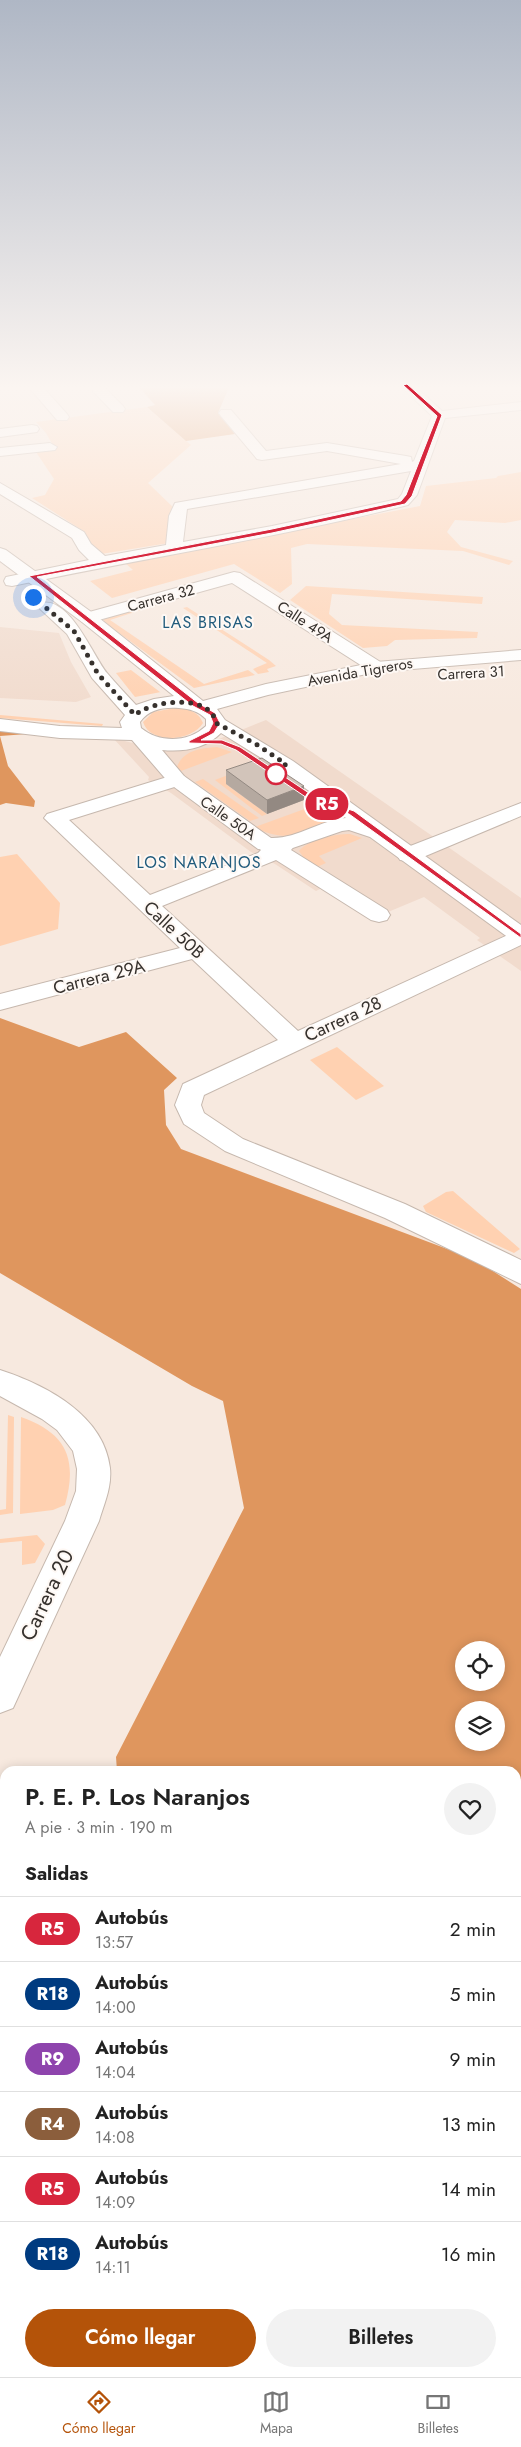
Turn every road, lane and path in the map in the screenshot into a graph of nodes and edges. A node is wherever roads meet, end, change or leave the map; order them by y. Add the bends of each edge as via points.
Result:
1 (13, 496) edge
2 (237, 496) edge
3 (409, 496) edge
4 (174, 548) junction
5 (0, 553) edge
6 (101, 562) junction
7 (234, 577) joint
8 (20, 579) edge
9 (82, 614) junction
10 (521, 654) edge
11 (376, 667) junction
12 (521, 670) edge
13 (117, 697) junction
14 (0, 712) edge
15 (207, 713) junction
16 (100, 718) junction
17 (0, 726) edge
18 (136, 726) junction
19 (176, 780) junction
20 (521, 809) edge
21 (380, 834) junction
22 (274, 846) junction
23 (408, 855) junction
24 (146, 904) junction
25 (379, 915) dead end
26 (521, 936) edge
27 (197, 951) junction
28 (0, 1002) edge
29 (294, 1042) junction
30 (518, 1268) edge
31 (0, 1382) edge
32 (0, 1696) edge

1 - 6 street via 78,535
2 - 4 street via 180,506
3 - 4 street via 403,502 272,531
4 - 6 street
5 - 8 street
6 - 8 street
7 - 9 street, Carrera 32
7 - 11 street, Calle 49A
8 - 9 street
8 - 13 street, Calle 50A via 74,631 98,674
9 - 15 street
10 - 11 street, Avenida Tigreros
11 - 15 street, Avenida Tigreros via 266,690
12 - 15 street, Carrera 31 via 378,680
13 - 16 street via 119,708
13 - 18 street, Calle 50A
14 - 16 street
15 - 18 street via 180,702 157,704 144,708
15 - 18 street via 212,732 192,742 164,744
15 - 21 street via 329,794
16 - 18 street
17 - 18 street via 60,732
18 - 19 street, Calle 50A
19 - 22 street, Calle 50A
19 - 24 street, Calle 50B via 54,818
20 - 23 street
21 - 22 street via 361,826 339,825
21 - 23 street
22 - 24 street via 262,859
22 - 25 street, Calle 50A
23 - 26 street
24 - 27 street, Calle 50B
26 - 29 street, Carrera 28
27 - 28 street, Carrera 29A
27 - 29 street, Calle 50B
29 - 30 street, Carrera 28 via 192,1090 188,1105 193,1118 234,1145 395,1211
31 - 32 street, Carrera 20 via 71,1422 87,1442 93,1461 92,1491 82,1520

